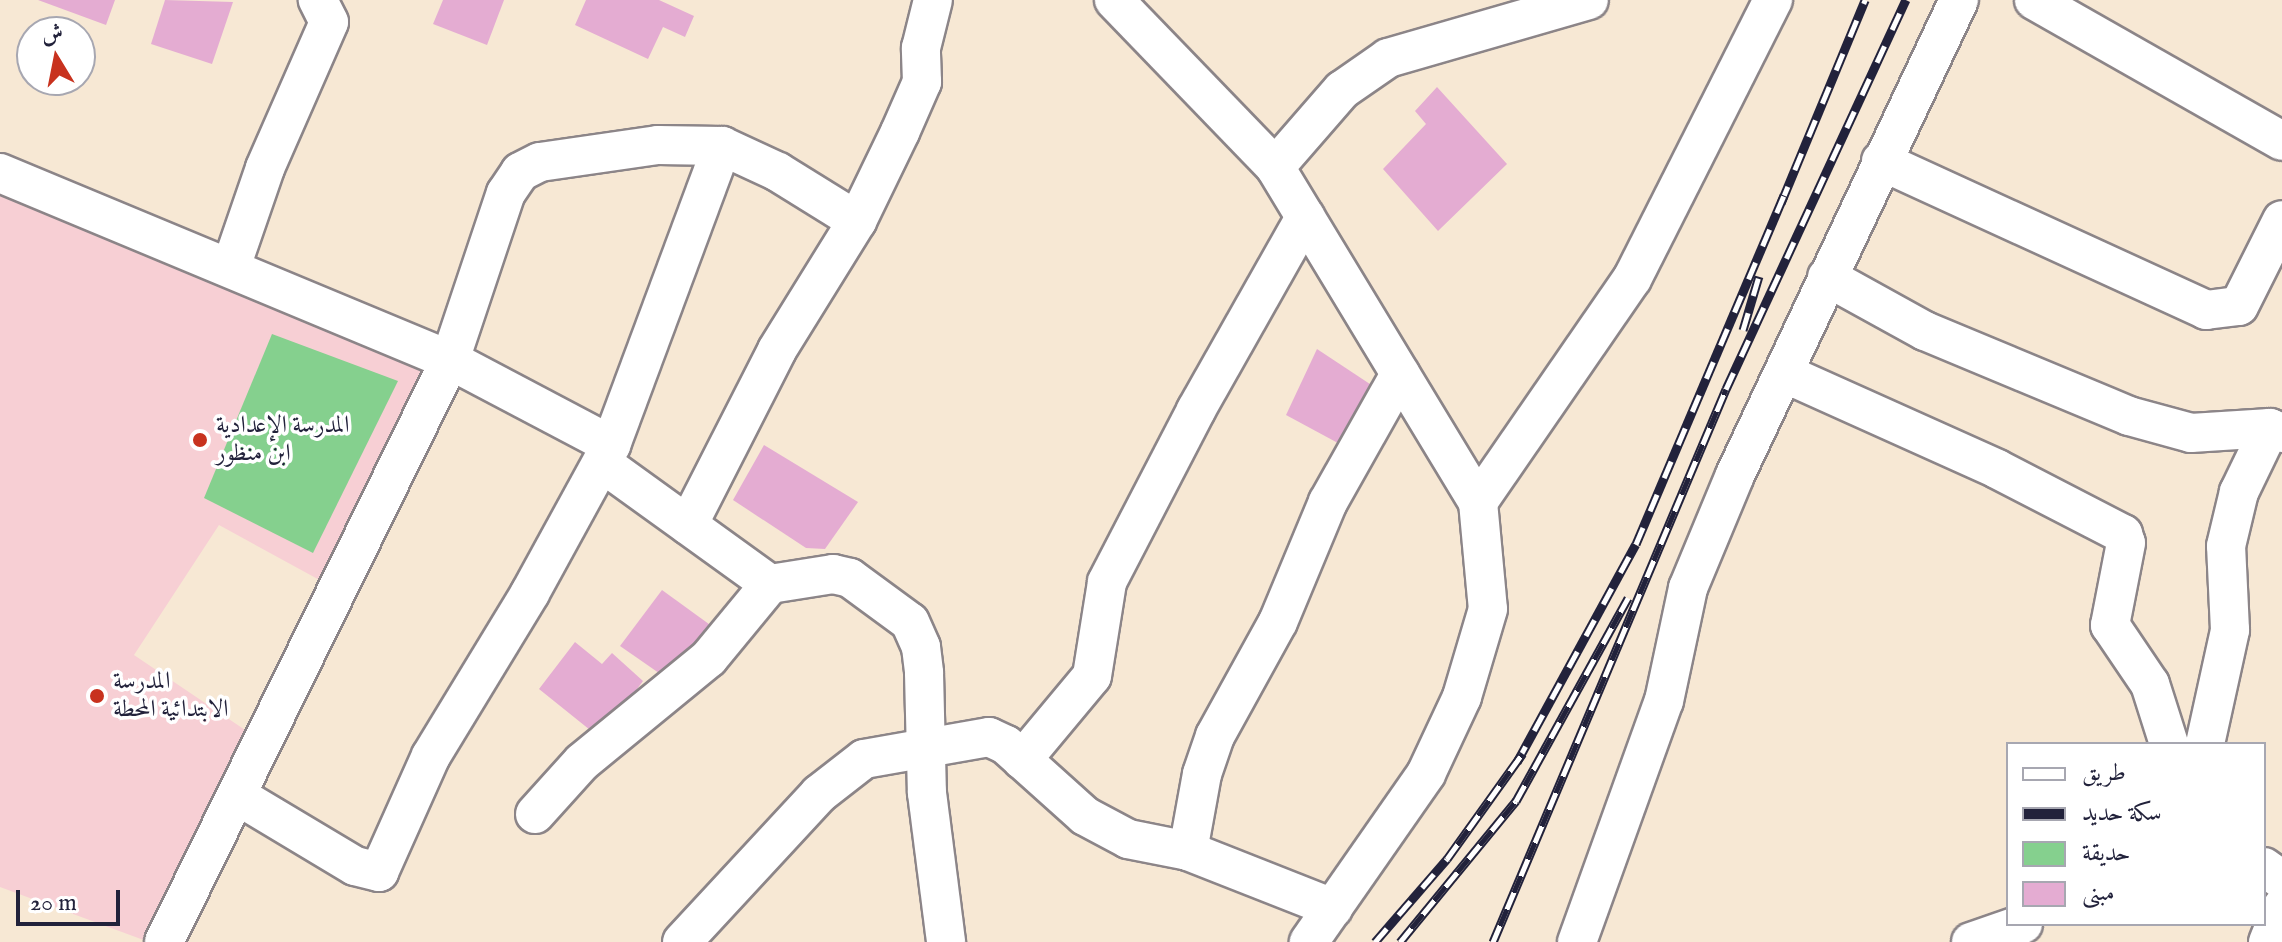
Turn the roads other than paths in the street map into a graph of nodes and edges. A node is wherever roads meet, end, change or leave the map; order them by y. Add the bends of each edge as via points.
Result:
1 (318, 0) edge
2 (933, 0) edge
3 (1114, 0) edge
4 (1589, 0) edge
5 (1773, 0) edge
6 (1959, 0) edge
7 (2034, 0) edge
8 (2282, 141) edge
9 (722, 146) junction
10 (1881, 161) junction
11 (1275, 167) junction
12 (0, 173) edge
13 (1305, 217) junction
14 (2282, 220) edge
15 (857, 221) junction
16 (231, 267) junction
17 (1827, 277) junction
18 (450, 360) junction
19 (1400, 374) junction
20 (1786, 374) junction
21 (2276, 430) edge
22 (606, 454) junction
23 (1478, 502) junction
24 (688, 525) junction
25 (770, 584) junction
26 (2168, 742) edge
27 (2205, 742) edge
28 (926, 751) junction
29 (1022, 760) junction
30 (238, 796) junction
31 (535, 814) dead end
32 (1188, 851) junction
33 (2282, 907) edge
34 (1333, 908) junction
35 (2017, 926) edge
36 (164, 942) edge
37 (682, 942) edge
38 (946, 942) edge
39 (1309, 942) edge
40 (1577, 942) edge
41 (1971, 942) edge
42 (2268, 942) edge

1 - 16 street via 329,22 265,168
2 - 15 street via 921,48 922,82
3 - 11 street
4 - 11 street via 1388,58 1342,90
5 - 23 street via 1632,279
6 - 10 street
7 - 8 street
9 - 15 street via 778,172
9 - 18 street via 658,145 582,154 540,162 520,172 506,193
9 - 22 street
10 - 14 street via 2206,310 2239,306
10 - 17 street
11 - 13 street
12 - 16 street
13 - 19 street
13 - 29 street via 1107,582 1092,676
15 - 24 street via 777,350
16 - 18 street
17 - 20 street
17 - 21 street via 1925,331 2129,416 2191,433
18 - 22 street
18 - 30 street
19 - 23 street
19 - 32 street via 1328,502 1278,622 1215,736
20 - 26 street via 1997,469 2123,534 2126,543 2110,625 2150,684
20 - 40 street via 1735,475 1688,588 1664,701
21 - 27 street via 2239,492 2226,546 2230,630
22 - 24 street
22 - 30 street via 431,756 379,872 355,866
23 - 34 street via 1488,609 1462,697 1426,774
24 - 25 street
25 - 28 street via 833,574 850,578 910,622 921,647
25 - 31 street via 709,658 582,762
28 - 29 street via 989,737
28 - 37 street via 864,759 819,794
28 - 38 street
29 - 32 street via 1085,816 1152,847
30 - 36 street
32 - 34 street
33 - 42 street
34 - 39 street
35 - 41 street

